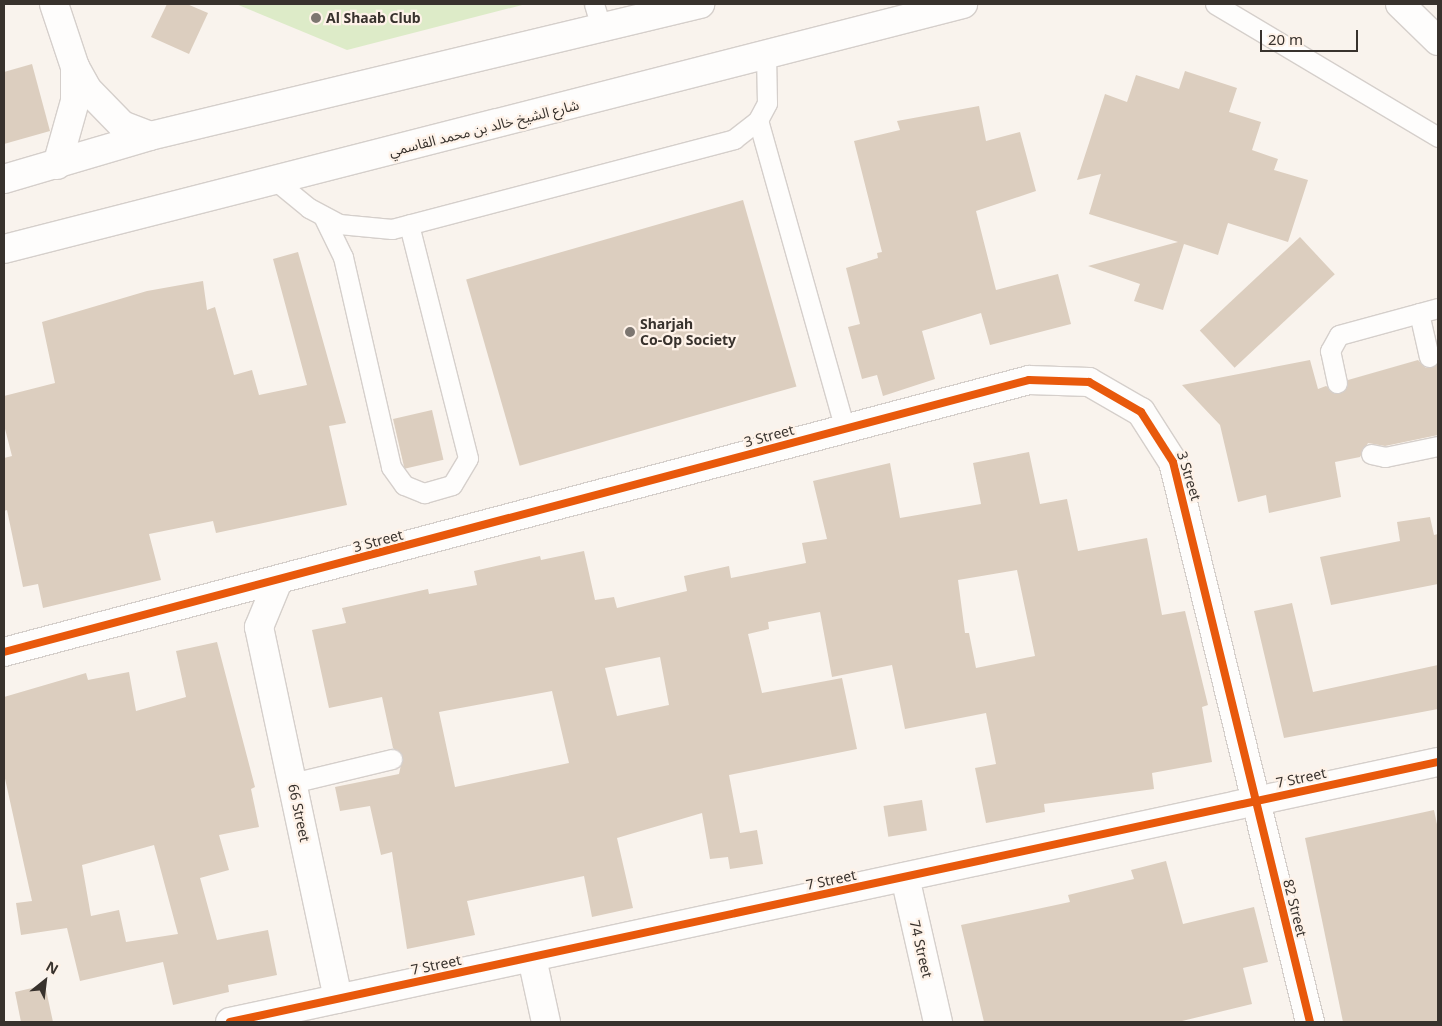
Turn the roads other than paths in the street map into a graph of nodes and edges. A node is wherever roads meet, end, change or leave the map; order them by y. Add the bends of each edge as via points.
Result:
1 (54, 4) edge
2 (594, 4) edge
3 (700, 4) edge
4 (963, 4) edge
5 (1215, 4) edge
6 (1400, 4) edge
7 (602, 31) junction
8 (1438, 42) edge
9 (766, 56) junction
10 (74, 67) junction
11 (758, 120) junction
12 (150, 136) junction
13 (1438, 137) edge
14 (57, 165) junction
15 (4, 179) edge
16 (276, 181) junction
17 (323, 216) junction
18 (409, 224) junction
19 (17, 246) edge
20 (4, 259) edge
21 (1438, 308) edge
22 (1419, 313) junction
23 (1429, 357) dead end
24 (1337, 383) dead end
25 (845, 429) junction
26 (1438, 446) edge
27 (1371, 454) dead end
28 (278, 581) junction
29 (224, 595) junction
30 (259, 627) junction
31 (4, 652) edge
32 (392, 759) dead end
33 (1438, 762) edge
34 (292, 783) junction
35 (1256, 800) junction
36 (905, 877) junction
37 (532, 958) junction
38 (338, 999) junction
39 (230, 1022) edge
40 (546, 1022) edge
41 (938, 1022) edge
42 (1310, 1022) edge

1 - 10 street
2 - 7 lane
3 - 7 street
4 - 9 street, شارع الشيخ خالد بن محمد القاسمي
5 - 13 lane
6 - 8 street
7 - 12 street
9 - 11 lane via 768,94
9 - 16 street, شارع الشيخ خالد بن محمد القاسمي
10 - 12 street via 103,108 122,125
10 - 14 street via 74,100
11 - 18 lane via 734,139
11 - 25 lane
12 - 14 street
14 - 15 street
16 - 17 lane
16 - 19 street, شارع الشيخ خالد بن محمد القاسمي
17 - 18 lane via 355,228
17 - 18 lane via 343,257 391,467 404,485 424,492 452,485 468,458
19 - 20 street, شارع الشيخ خالد بن محمد القاسمي
21 - 22 lane
22 - 23 lane
22 - 24 lane via 1339,335 1330,351
25 - 28 street, 3 Street
25 - 35 street, 3 Street via 1049,377 1089,382 1141,412 1173,462
26 - 27 lane via 1385,457
28 - 29 street, 3 Street
28 - 30 street
29 - 30 street
29 - 31 street, 3 Street
30 - 34 street, 66 Street
32 - 34 lane
33 - 35 street, 7 Street
34 - 38 street, 66 Street
35 - 36 street, 7 Street
35 - 42 street, 82 Street
36 - 37 street, 7 Street
36 - 41 street, 74 Street
37 - 38 street, 7 Street
37 - 40 street
38 - 39 street, 7 Street

